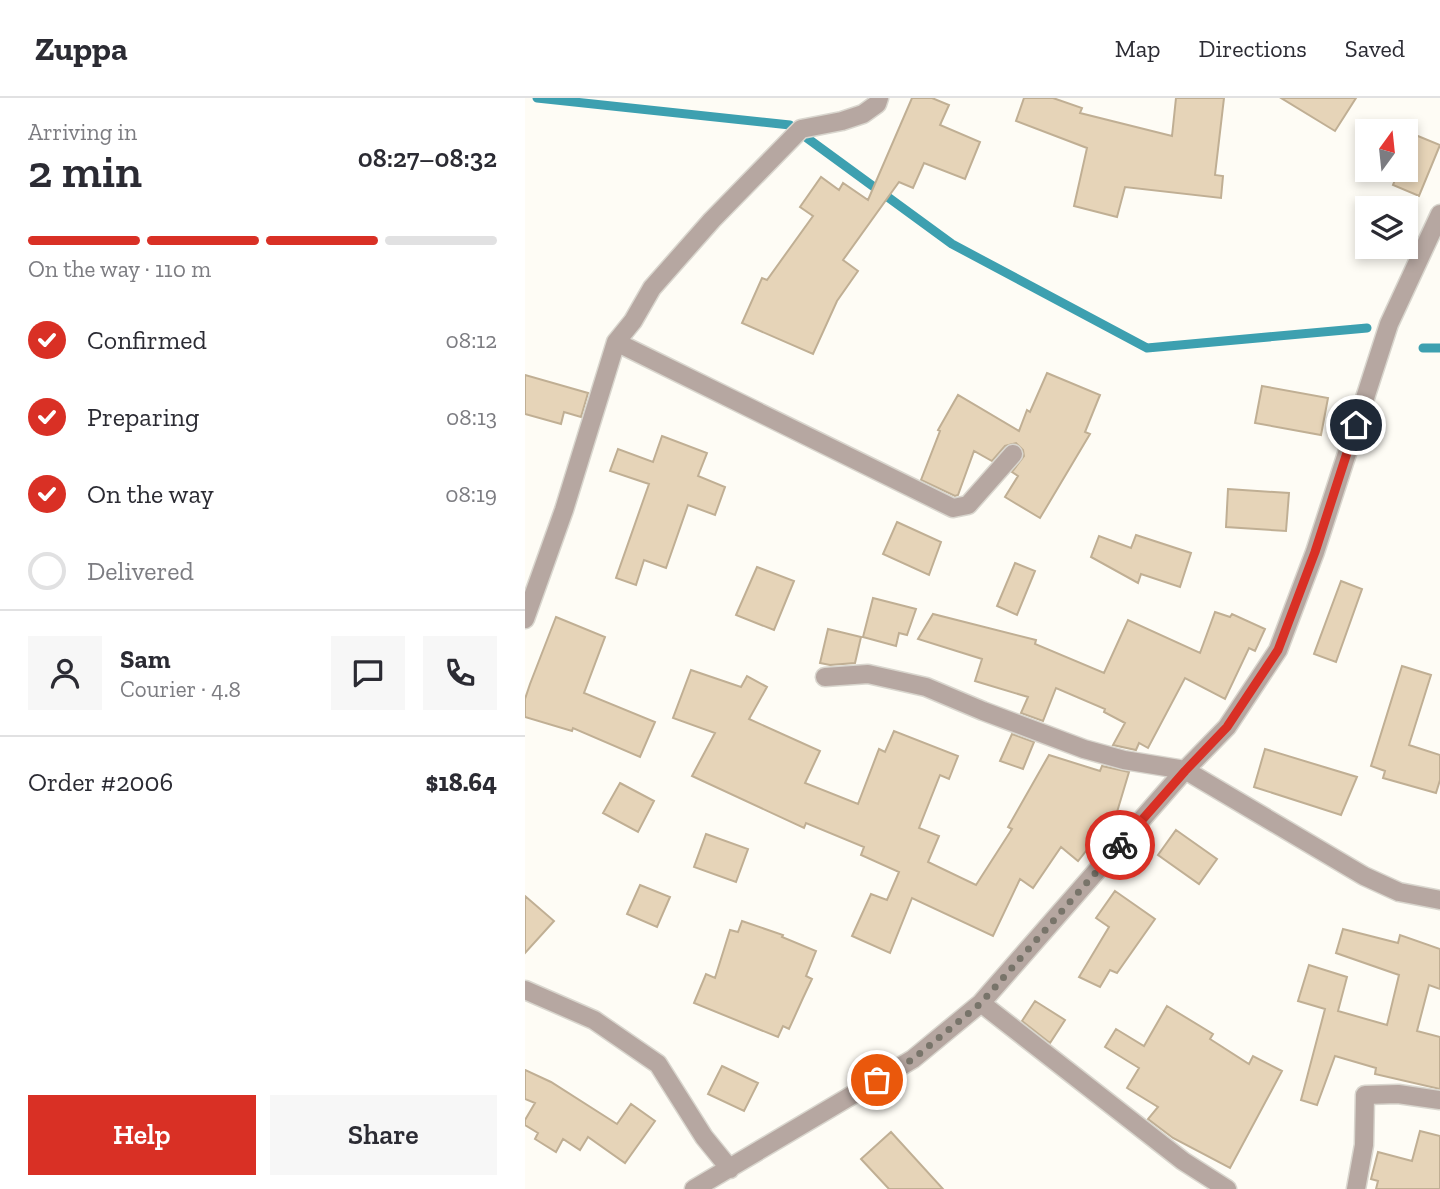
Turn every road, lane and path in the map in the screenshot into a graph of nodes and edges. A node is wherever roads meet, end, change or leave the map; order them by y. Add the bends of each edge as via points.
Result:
1 (879, 98) edge
2 (1440, 214) edge
3 (616, 342) junction
4 (1013, 454) dead end
5 (525, 619) edge
6 (824, 677) dead end
7 (1185, 771) junction
8 (1440, 900) edge
9 (525, 990) edge
10 (981, 1003) junction
11 (1440, 1100) edge
12 (730, 1169) junction
13 (694, 1189) edge
14 (1227, 1189) edge
15 (1356, 1189) edge

1 - 3 street via 863,114 801,129 652,288
2 - 7 street via 1389,324 1278,650 1227,727
3 - 4 street via 953,508 968,505
3 - 5 street
6 - 7 street via 868,674 926,687 1084,749
7 - 8 street via 1364,876 1399,892
7 - 10 street
9 - 12 street via 594,1020 658,1064
10 - 12 street via 913,1059
10 - 14 street via 1183,1161
11 - 15 street via 1365,1095 1364,1145
12 - 13 street

